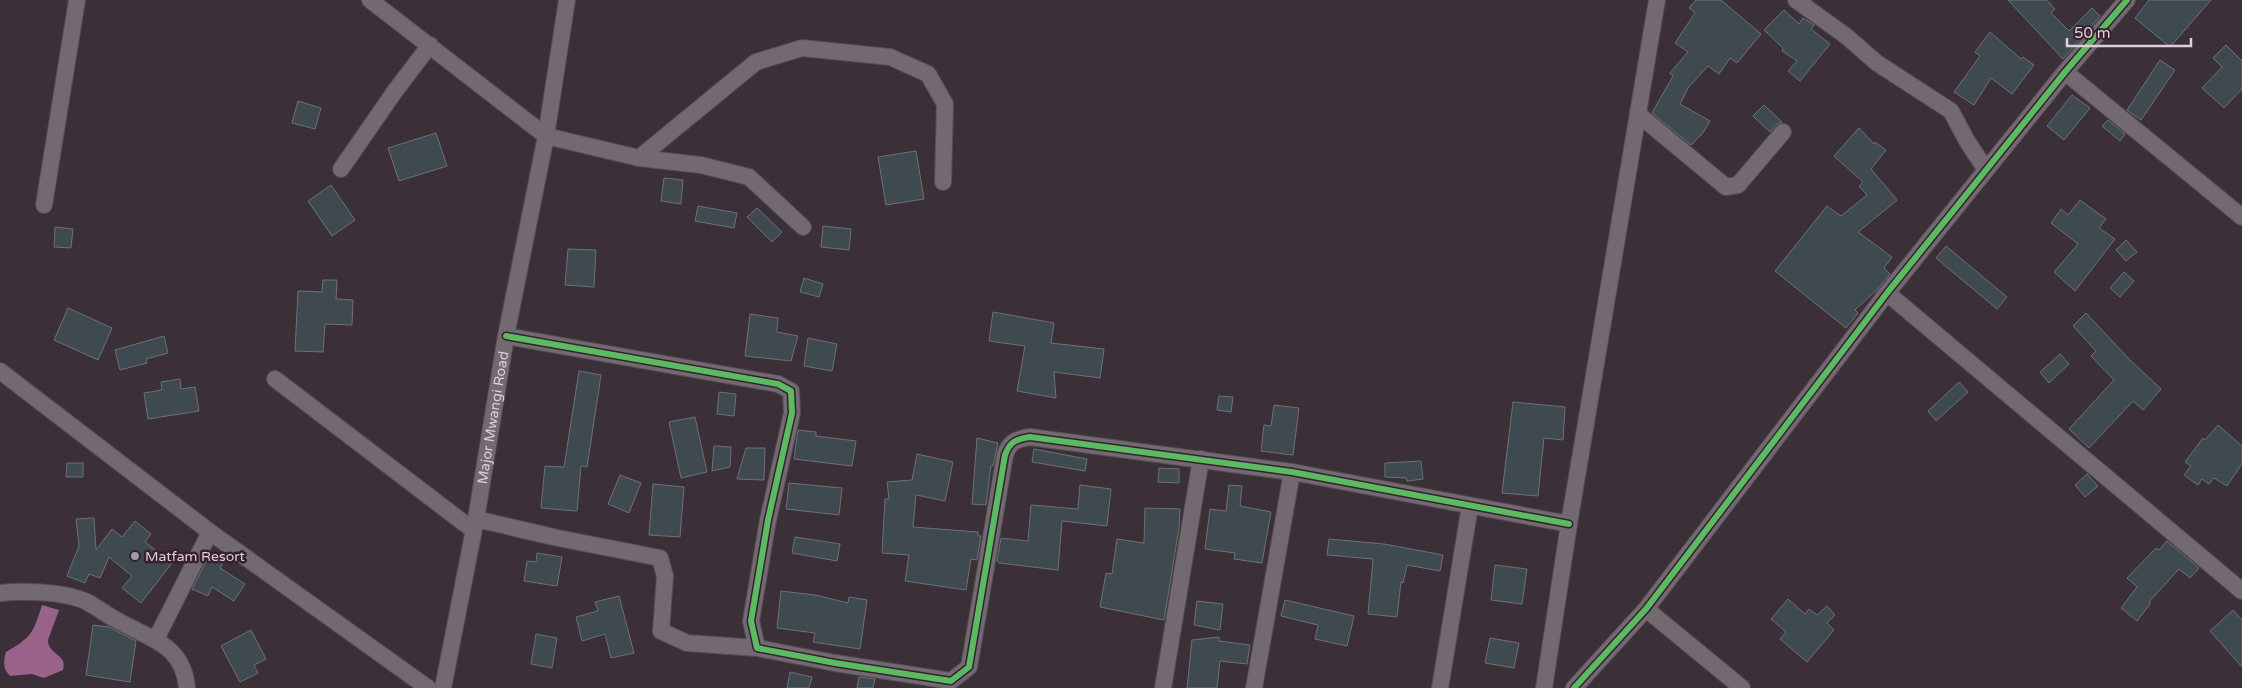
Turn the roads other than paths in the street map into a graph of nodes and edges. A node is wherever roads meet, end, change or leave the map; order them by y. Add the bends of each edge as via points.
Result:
1 (78, 0) edge
2 (370, 0) edge
3 (568, 0) edge
4 (1657, 0) edge
5 (1796, 0) edge
6 (2127, 0) edge
7 (430, 45) junction
8 (2065, 72) junction
9 (1638, 114) junction
10 (1783, 132) dead end
11 (546, 136) junction
12 (639, 158) junction
13 (341, 169) dead end
14 (1986, 170) junction
15 (944, 182) dead end
16 (44, 205) dead end
17 (2242, 217) edge
18 (803, 228) dead end
19 (1887, 292) junction
20 (506, 336) junction
21 (0, 371) edge
22 (275, 379) dead end
23 (1201, 459) junction
24 (1292, 472) junction
25 (1470, 506) junction
26 (475, 524) junction
27 (1569, 524) junction
28 (210, 532) junction
29 (2242, 591) edge
30 (0, 593) edge
31 (1646, 609) junction
32 (156, 639) junction
33 (756, 648) junction
34 (187, 688) edge
35 (428, 688) edge
36 (443, 688) edge
37 (1163, 688) edge
38 (1254, 688) edge
39 (1440, 688) edge
40 (1544, 688) edge
41 (1574, 688) edge
42 (1742, 688) edge

1 - 16 street
2 - 7 street
3 - 11 street, Major Mwangi Road
4 - 9 street
5 - 14 street via 1877,63 1951,111
6 - 8 street
7 - 11 street
7 - 13 street
8 - 14 street
8 - 17 street
9 - 10 street via 1726,187 1738,185
9 - 27 street
11 - 12 street
11 - 20 street, Major Mwangi Road
12 - 15 street via 756,62 802,48 890,58 928,74 945,104
12 - 18 street via 701,165 749,177
14 - 19 street
19 - 29 street
19 - 31 street
20 - 26 street, Major Mwangi Road
20 - 33 street via 778,384 791,391 792,413 768,520 751,621
21 - 28 street
22 - 26 street
23 - 24 street
23 - 33 street via 1030,437 1017,438 1008,445 969,667 951,681
23 - 37 street
24 - 25 street
24 - 38 street
25 - 27 street
25 - 39 street
26 - 33 street via 660,558 665,576 661,631 687,643
26 - 36 street, Major Mwangi Road
27 - 40 street
28 - 32 street
28 - 35 street
30 - 32 street via 68,596 86,602
31 - 41 street
31 - 42 street
32 - 34 street via 180,660

